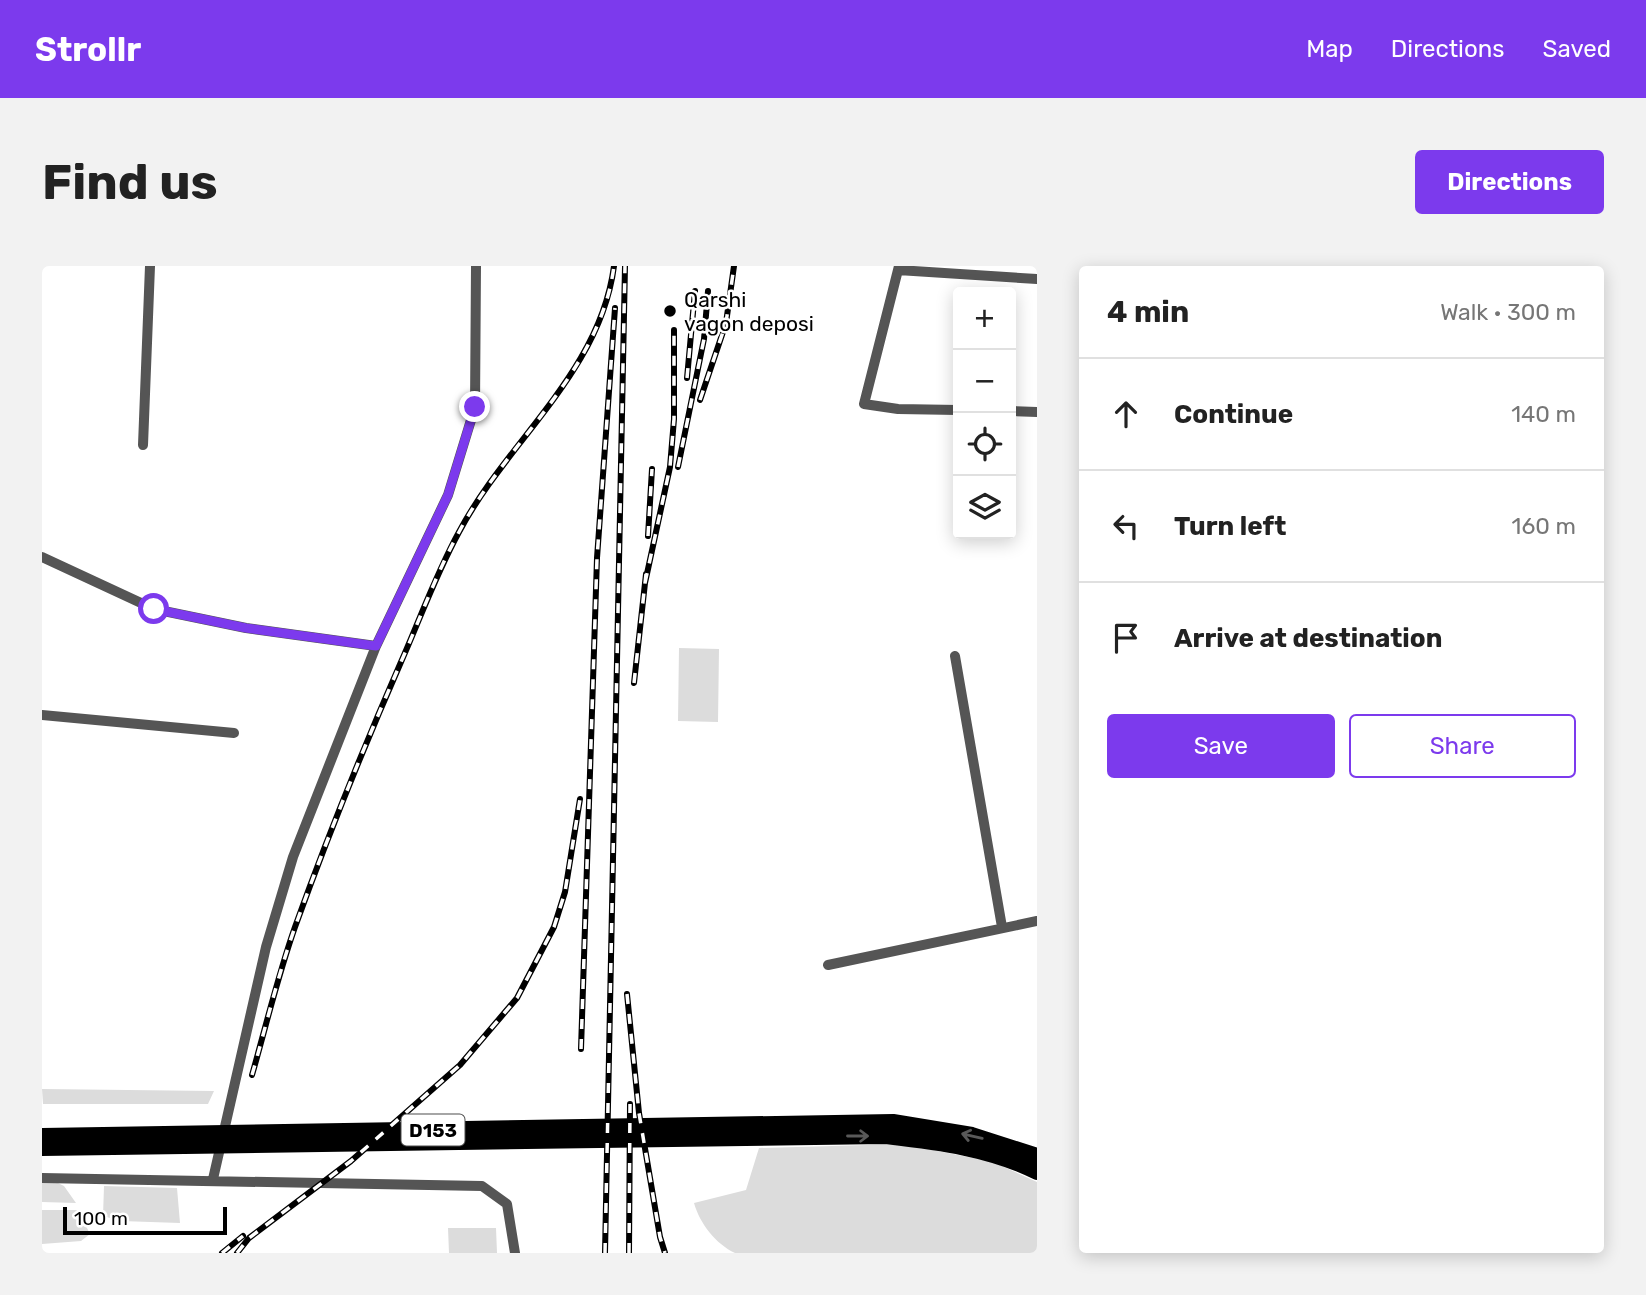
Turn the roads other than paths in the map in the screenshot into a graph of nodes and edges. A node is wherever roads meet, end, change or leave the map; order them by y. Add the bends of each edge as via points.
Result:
1 (150, 266) edge
2 (476, 266) edge
3 (898, 268) edge
4 (1037, 279) edge
5 (953, 410) edge
6 (1016, 411) edge
7 (1037, 412) edge
8 (143, 445) dead end
9 (42, 556) edge
10 (376, 646) junction
11 (955, 656) dead end
12 (42, 715) edge
13 (234, 733) dead end
14 (1037, 921) edge
15 (1002, 927) junction
16 (828, 965) dead end
17 (766, 1130) junction
18 (42, 1136) edge
19 (99, 1142) junction
20 (42, 1148) edge
21 (1037, 1156) edge
22 (1037, 1172) edge
23 (42, 1178) edge
24 (213, 1180) junction
25 (515, 1253) edge

1 - 8 street
2 - 10 street via 475,407 448,495
3 - 4 street
3 - 5 street via 864,404
6 - 7 street
9 - 10 street via 154,609 246,628
10 - 24 street via 293,857 266,947
11 - 15 street
12 - 13 street
14 - 15 street
15 - 16 street
17 - 19 main road, D153
21 -> 17 main road, D153 via 972,1135 893,1122
17 -> 22 main road, D153 via 939,1142
18 - 19 main road, D153
19 - 20 main road, D153
23 - 24 street
24 - 25 street via 482,1186 507,1204

